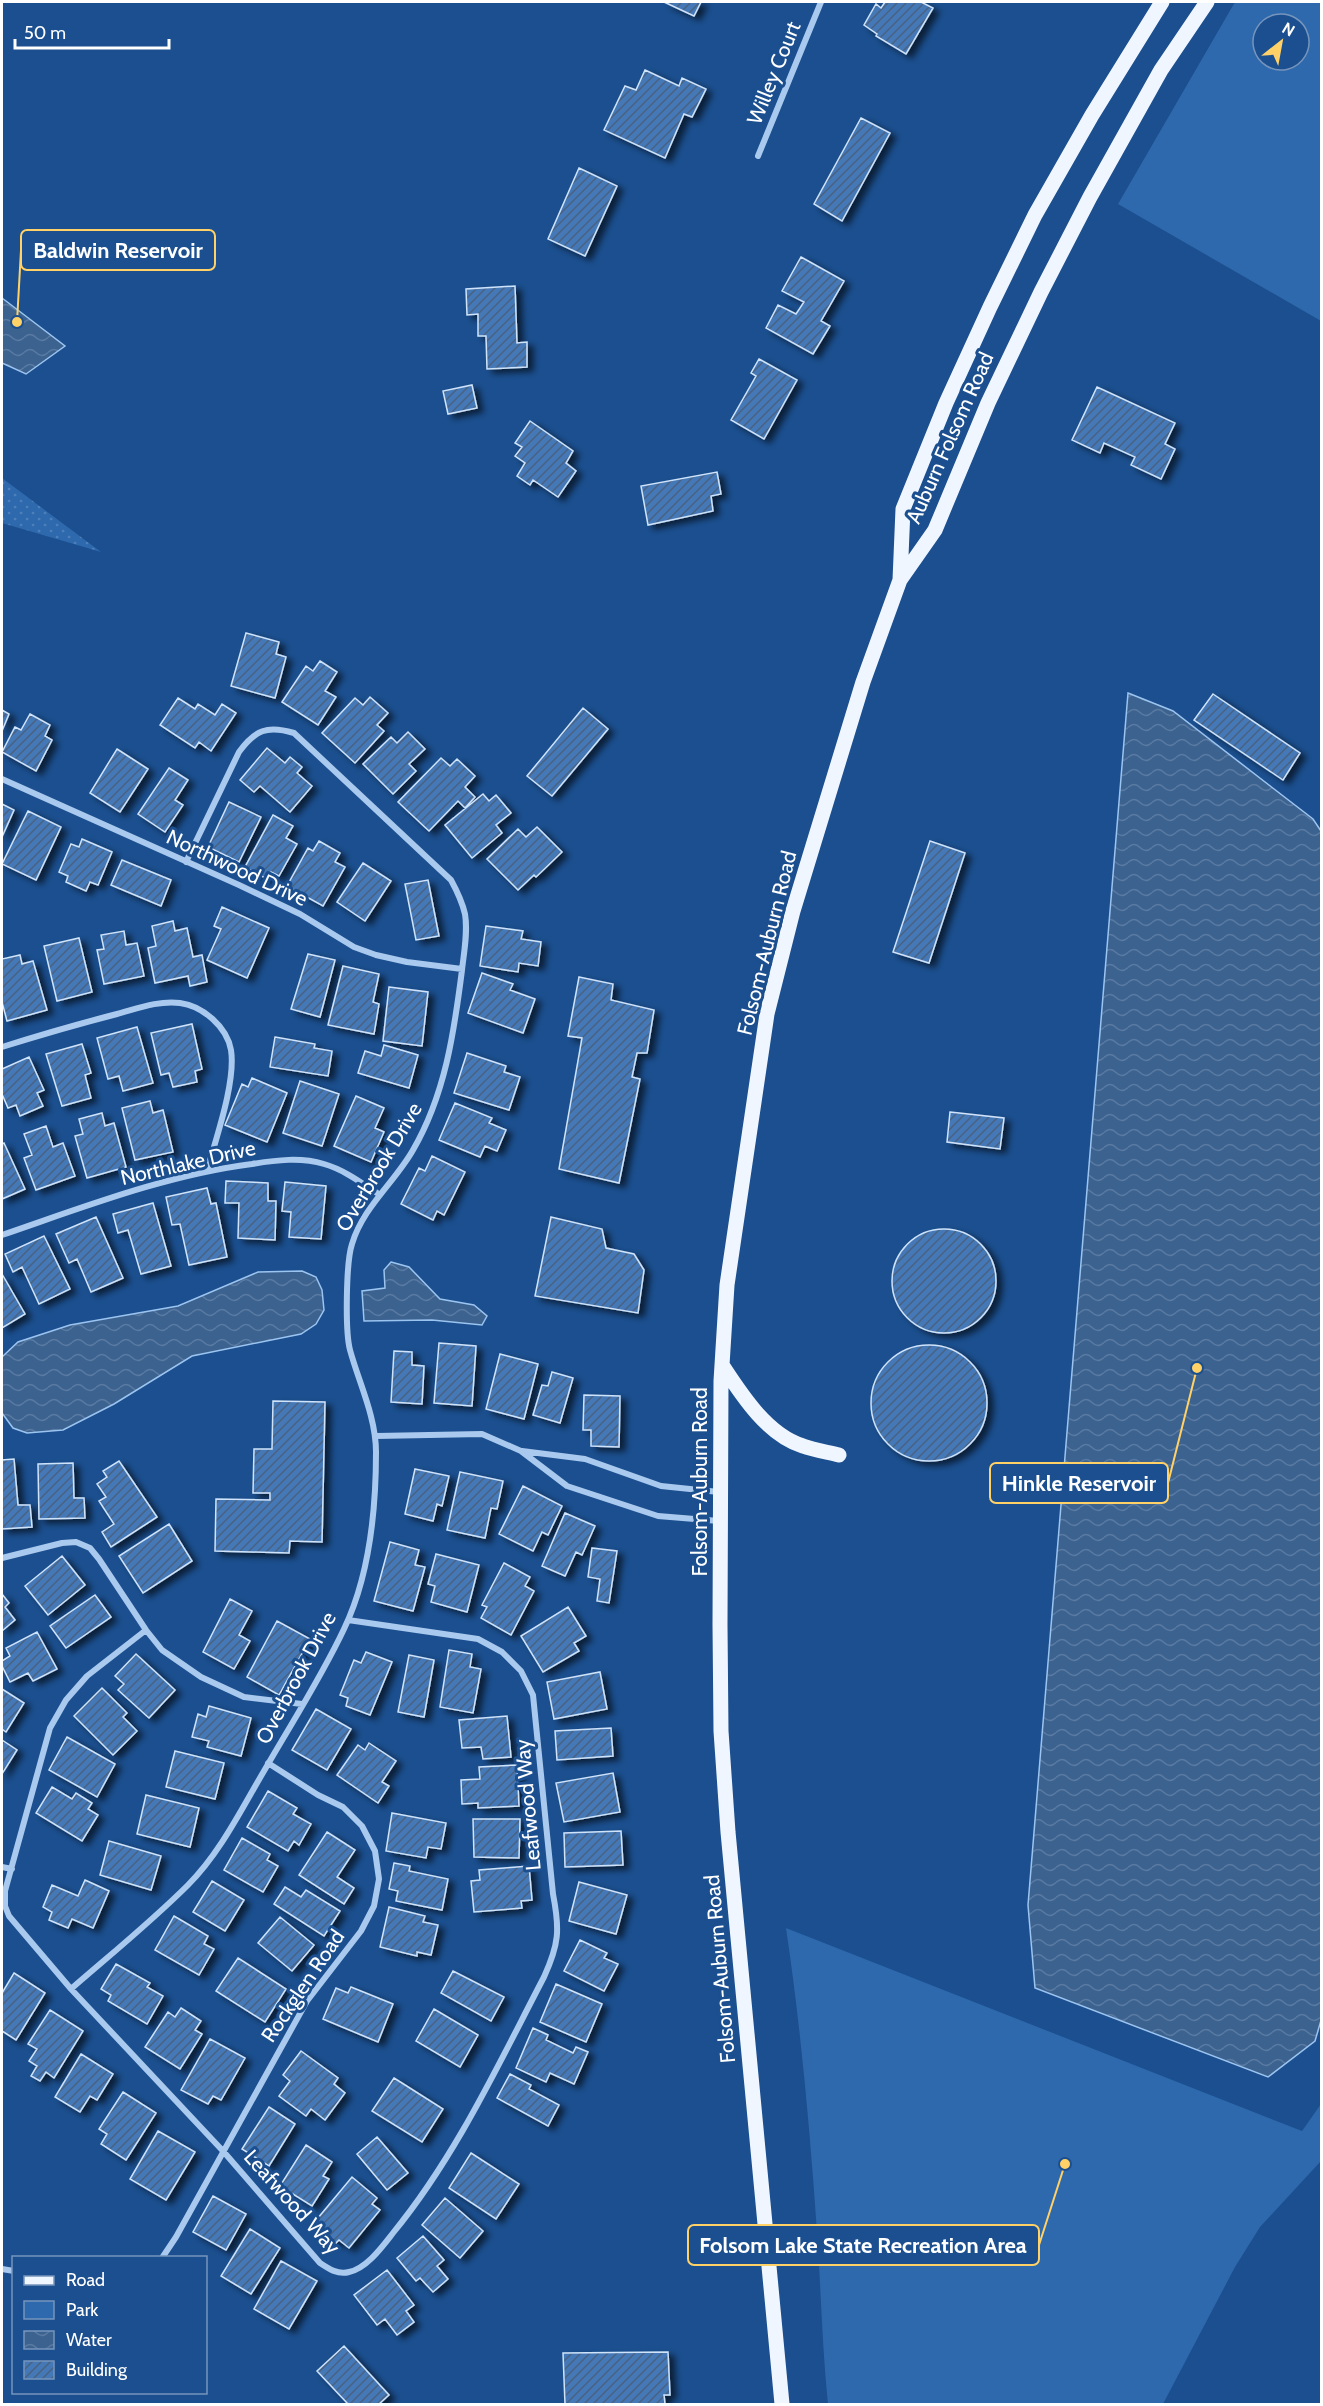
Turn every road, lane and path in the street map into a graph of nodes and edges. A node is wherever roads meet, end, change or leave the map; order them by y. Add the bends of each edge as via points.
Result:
1 (821, 2) edge
2 (1162, 2) edge
3 (1207, 2) edge
4 (758, 156) dead end
5 (900, 580) junction
6 (2, 779) edge
7 (186, 862) junction
8 (462, 969) junction
9 (2, 1047) edge
10 (207, 1171) junction
11 (380, 1195) junction
12 (2, 1234) edge
13 (722, 1365) junction
14 (376, 1436) junction
15 (521, 1451) junction
16 (839, 1455) dead end
17 (721, 1492) junction
18 (719, 1521) junction
19 (2, 1558) edge
20 (348, 1620) junction
21 (146, 1630) junction
22 (302, 1704) junction
23 (268, 1763) junction
24 (2, 1867) edge
25 (12, 1869) junction
26 (71, 1989) junction
27 (223, 2151) junction
28 (163, 2256) edge
29 (782, 2404) edge

1 - 4 street, Willey Court
2 - 5 main road, Auburn Folsom Road via 1035,215 975,339 903,509
3 - 5 main road, Auburn Folsom Road via 1161,70 1090,197 988,403 935,530
5 - 13 main road, Folsom-Auburn Road via 863,682 803,878 767,1014 728,1285
6 - 7 street, Northwood Drive
7 - 8 street, Northwood Drive via 300,914 354,947 408,962
7 - 8 street, Overbrook Drive via 248,739 262,731 294,733 450,880 461,898 466,918
8 - 11 street, Overbrook Drive via 450,1053 438,1096 411,1154
9 - 10 street via 156,1004 180,1003 202,1011 220,1026 230,1048 232,1072
10 - 11 street, Northlake Drive via 300,1159 325,1164
10 - 12 street, Northlake Drive via 115,1196
11 - 14 street, Overbrook Drive via 358,1228 348,1267 349,1345
13 - 16 main road via 773,1429 801,1446
13 - 17 main road, Folsom-Auburn Road
14 - 15 street via 482,1434
14 - 20 street, Overbrook Drive via 371,1539
15 - 17 street via 585,1460 662,1485
15 - 18 street via 567,1486 658,1516
17 - 18 main road, Folsom-Auburn Road
18 - 29 main road, Folsom-Auburn Road via 721,1731 728,1832
19 - 21 street via 62,1543 76,1542 90,1548
20 - 22 street, Overbrook Drive
20 - 27 street, Leafwood Way via 478,1639 502,1652 520,1671 533,1695 537,1721 559,1922 556,1951 454,2149 416,2205 359,2268 347,2273 320,2263
21 - 22 street via 162,1650 201,1677 244,1697
21 - 25 street, Leafwood Way via 87,1676 66,1700 50,1728
22 - 23 street, Overbrook Drive
23 - 26 street, Overbrook Drive via 212,1857 189,1884
23 - 27 street, Rockglen Road via 343,1807 362,1826 375,1851 379,1879 374,1906 361,1931 307,2001
24 - 25 street
25 - 26 street, Leafwood Way via 5,1891 9,1916
26 - 27 street, Leafwood Way
27 - 28 street, Rockglen Road

